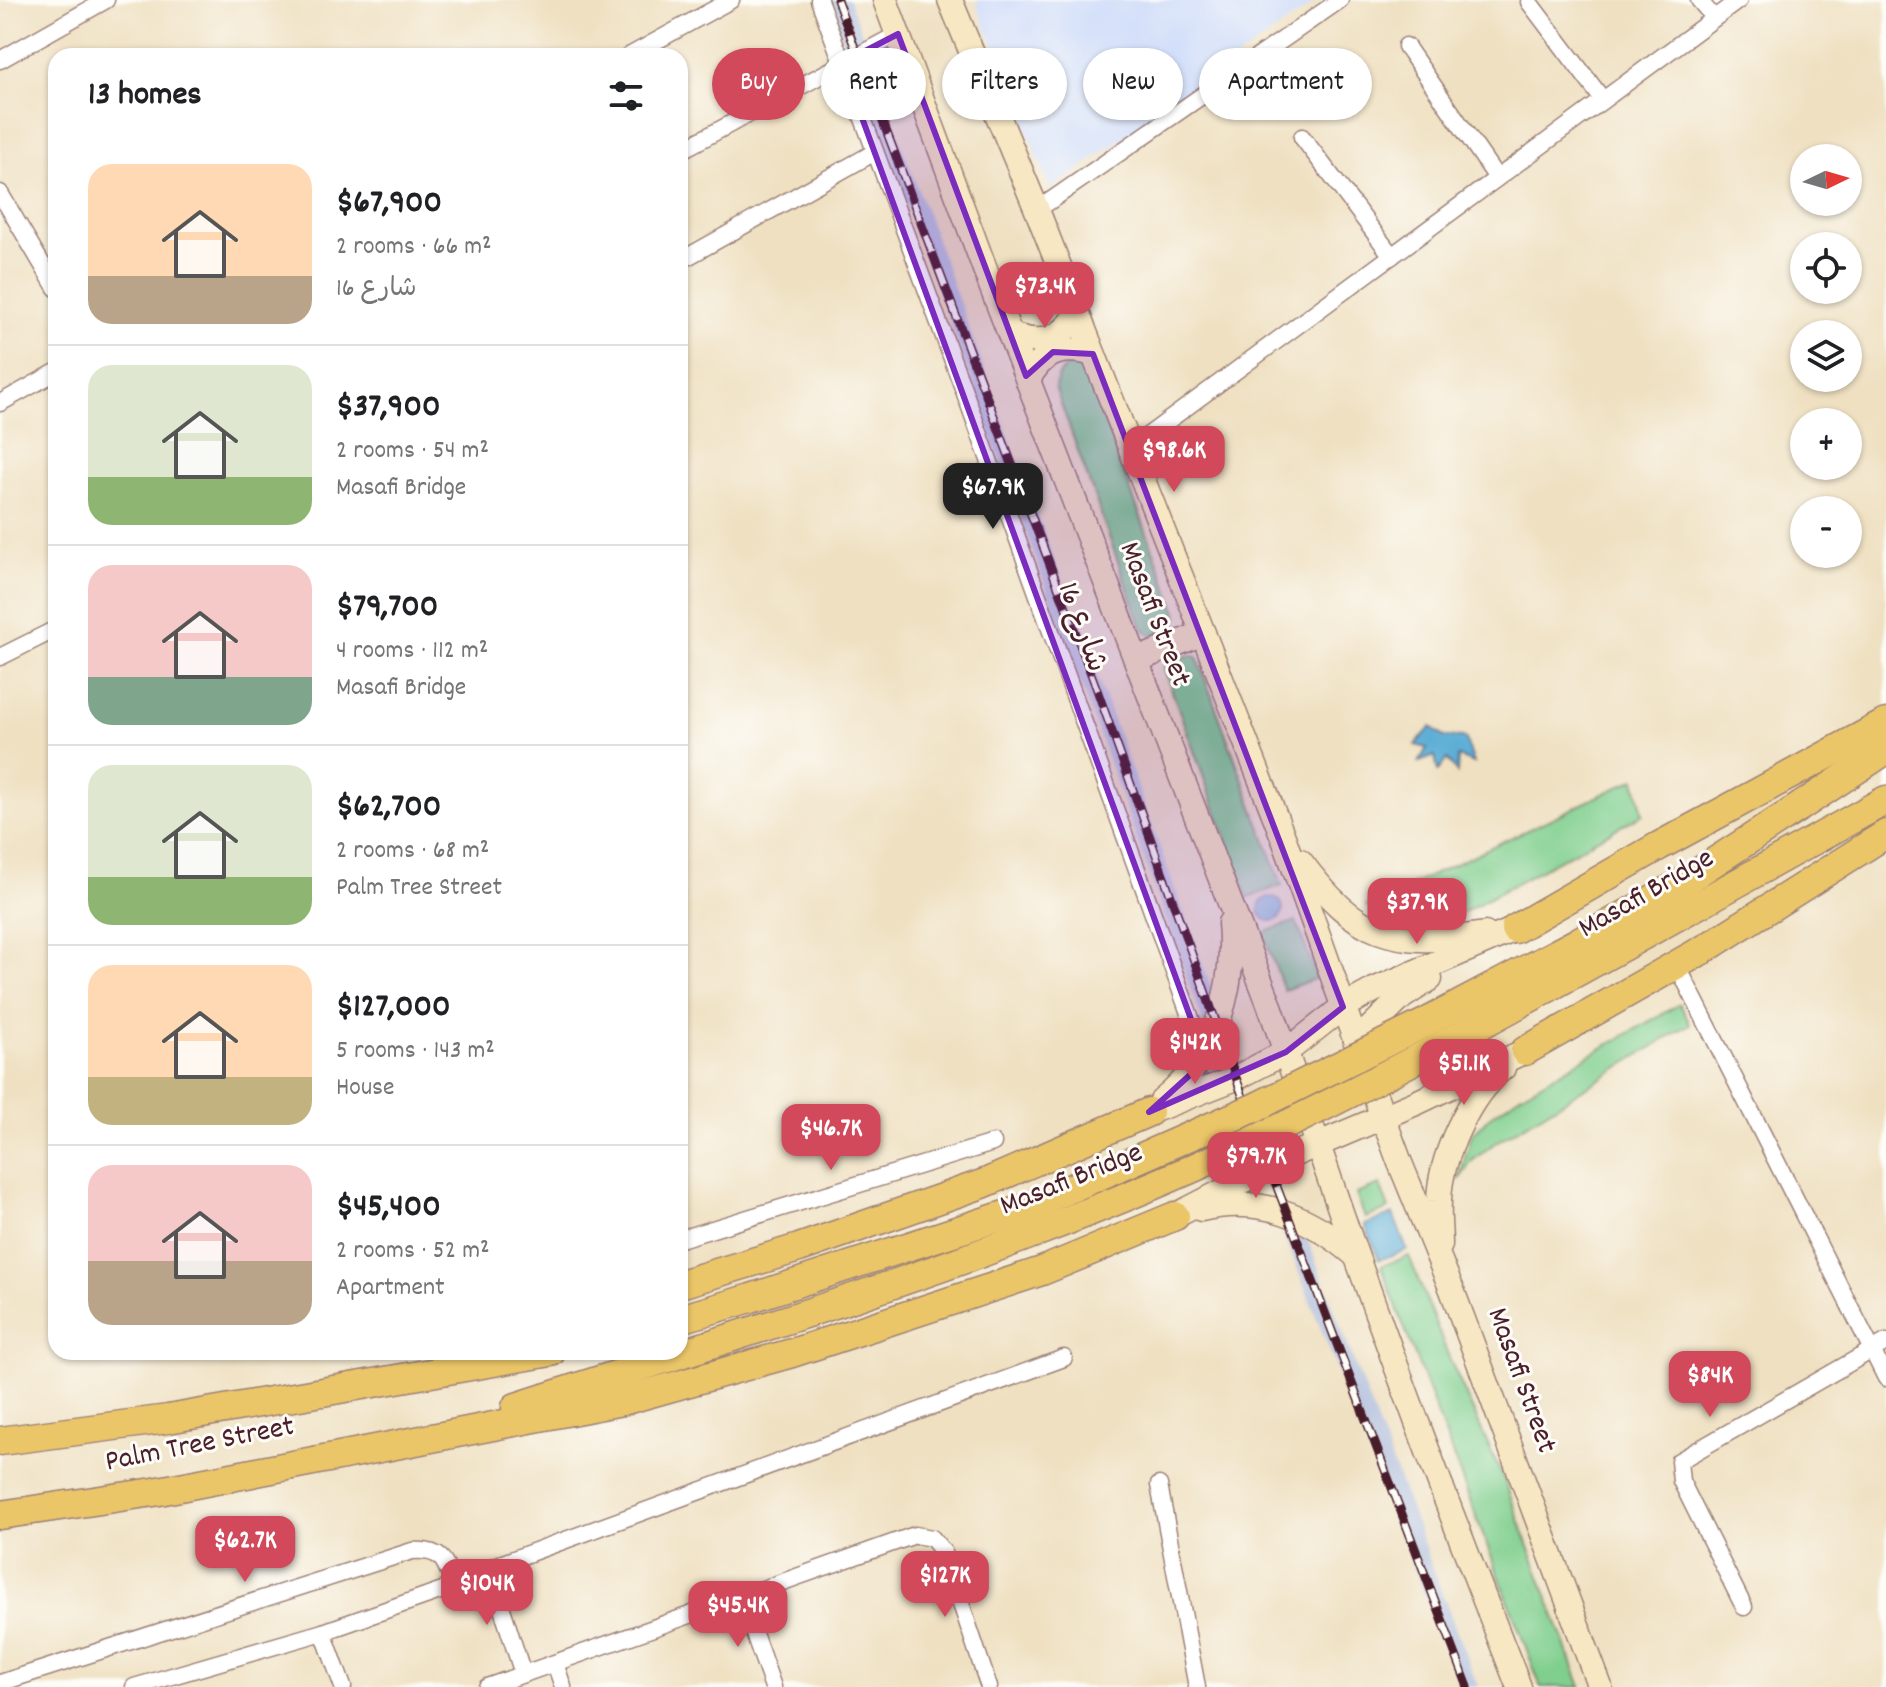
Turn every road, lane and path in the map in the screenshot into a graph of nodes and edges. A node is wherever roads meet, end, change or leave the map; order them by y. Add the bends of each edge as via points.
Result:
1 (106, 0) edge
2 (731, 0) edge
3 (819, 0) edge
4 (885, 0) edge
5 (1340, 0) edge
6 (1699, 0) edge
7 (1739, 0) edge
8 (953, 1) edge
9 (1529, 2) edge
10 (1714, 18) junction
11 (898, 34) junction
12 (1406, 46) dead end
13 (644, 48) edge
14 (837, 48) edge
15 (871, 48) edge
16 (0, 60) edge
17 (821, 74) edge
18 (1603, 100) junction
19 (863, 120) edge
20 (1302, 137) dead end
21 (688, 147) edge
22 (875, 152) junction
23 (1497, 178) junction
24 (0, 193) edge
25 (1037, 210) junction
26 (1392, 256) junction
27 (688, 257) edge
28 (48, 274) edge
29 (1077, 315) junction
30 (1010, 334) junction
31 (1093, 354) junction
32 (48, 376) edge
33 (1028, 380) junction
34 (0, 403) edge
35 (1131, 448) junction
36 (48, 633) edge
37 (1203, 633) junction
38 (0, 657) edge
39 (1137, 660) junction
40 (1886, 723) edge
41 (1886, 750) edge
42 (1886, 800) edge
43 (1886, 834) edge
44 (1285, 842) junction
45 (1228, 900) junction
46 (1515, 929) junction
47 (1476, 948) junction
48 (1454, 963) junction
49 (1677, 965) junction
50 (1343, 1007) junction
51 (1423, 1008) dead end
52 (1525, 1051) junction
53 (1203, 1052) junction
54 (1451, 1059) dead end
55 (1290, 1062) junction
56 (1491, 1067) junction
57 (1159, 1108) junction
58 (1380, 1108) junction
59 (1201, 1117) dead end
60 (1318, 1133) junction
61 (993, 1143) dead end
62 (1217, 1174) dead end
63 (1186, 1210) junction
64 (688, 1237) edge
65 (1355, 1254) junction
66 (688, 1282) edge
67 (1452, 1290) junction
68 (688, 1317) edge
69 (1879, 1346) edge
70 (688, 1351) edge
71 (1064, 1358) dead end
72 (446, 1360) edge
73 (503, 1360) edge
74 (661, 1360) edge
75 (394, 1378) junction
76 (1886, 1378) edge
77 (412, 1440) junction
78 (0, 1441) edge
79 (1159, 1485) dead end
80 (0, 1515) edge
81 (489, 1568) junction
82 (454, 1586) junction
83 (741, 1597) junction
84 (1744, 1607) dead end
85 (323, 1632) junction
86 (555, 1663) junction
87 (523, 1674) junction
88 (0, 1683) edge
89 (154, 1684) edge
90 (134, 1687) edge
91 (343, 1687) edge
92 (487, 1687) edge
93 (563, 1687) edge
94 (773, 1687) edge
95 (989, 1687) edge
96 (1197, 1687) edge
97 (1519, 1687) edge
98 (1600, 1687) edge

1 - 16 street
2 - 13 street
3 - 14 street, شارع 16
4 - 11 main road, Masafi Street
5 - 25 street
6 - 10 street
7 - 10 street
8 - 25 main road, Masafi Street
9 - 18 street
10 - 18 street
11 - 15 street
11 - 30 main road, Masafi Street
12 - 23 street
17 - 21 street
18 - 23 street
19 - 22 street, شارع 16
20 - 26 street
22 - 27 street
22 - 53 street, شارع 16
23 - 26 street
24 - 28 street
25 - 29 main road, Masafi Street
26 - 35 street
29 - 30 main road via 1049,340
29 - 31 main road, Masafi Street
30 - 33 main road, Masafi Street
31 - 33 main road via 1053,352 1034,367
31 - 35 main road, Masafi Street
32 - 34 street
33 - 39 main road, Masafi Street
35 - 37 main road, Masafi Street
36 - 38 street
37 - 39 main road
37 - 44 main road, Masafi Street
39 - 45 main road, Masafi Street
40 - 46 highway
41 - 68 highway, Masafi Bridge, bridge via 1680,884 1576,943 1256,1107 1026,1208
42 - 70 highway, Masafi Bridge, bridge via 1490,1022 1281,1128 1037,1234
43 - 49 highway
44 - 46 main road via 1324,894 1352,919 1381,932 1410,940
44 - 50 main road, Masafi Street
45 - 53 main road via 1232,946 1227,991
45 - 55 main road, Masafi Street
46 - 47 main road
47 - 48 main road
47 - 50 main road
48 - 50 main road, Masafi Street via 1402,997 1356,1042
48 - 51 main road via 1429,990
49 - 52 highway
49 - 69 street
50 - 55 main road
52 - 56 main road
52 - 67 main road via 1493,1075 1467,1111 1447,1157 1439,1199 1440,1245
53 - 57 main road via 1191,1074
54 - 56 main road
55 - 57 main road
56 - 58 main road
57 - 59 main road via 1189,1109
57 - 66 highway via 985,1183
58 - 60 main road
58 - 67 main road, Masafi Street
60 - 63 main road
60 - 65 main road
61 - 64 street
62 - 63 main road
63 - 65 main road via 1257,1205 1286,1212 1326,1231
63 - 77 highway via 1042,1271 792,1353 622,1401
65 - 97 main road
67 - 98 main road, Masafi Street
69 - 76 street
69 - 84 street via 1679,1461 1681,1481
71 - 81 street
72 - 75 highway
73 - 75 highway
74 - 77 highway, Masafi Bridge, bridge
75 - 78 highway, Palm Tree Street via 168,1419
77 - 80 highway, Palm Tree Street via 154,1492
79 - 96 street
81 - 82 street
81 - 87 street
82 - 85 street
82 - 88 street via 445,1561 436,1553 412,1551
83 - 86 street
83 - 94 street
83 - 95 street via 915,1535 932,1538 944,1553
85 - 89 street
85 - 91 street
86 - 87 street
86 - 93 street
87 - 92 street
89 - 90 street

